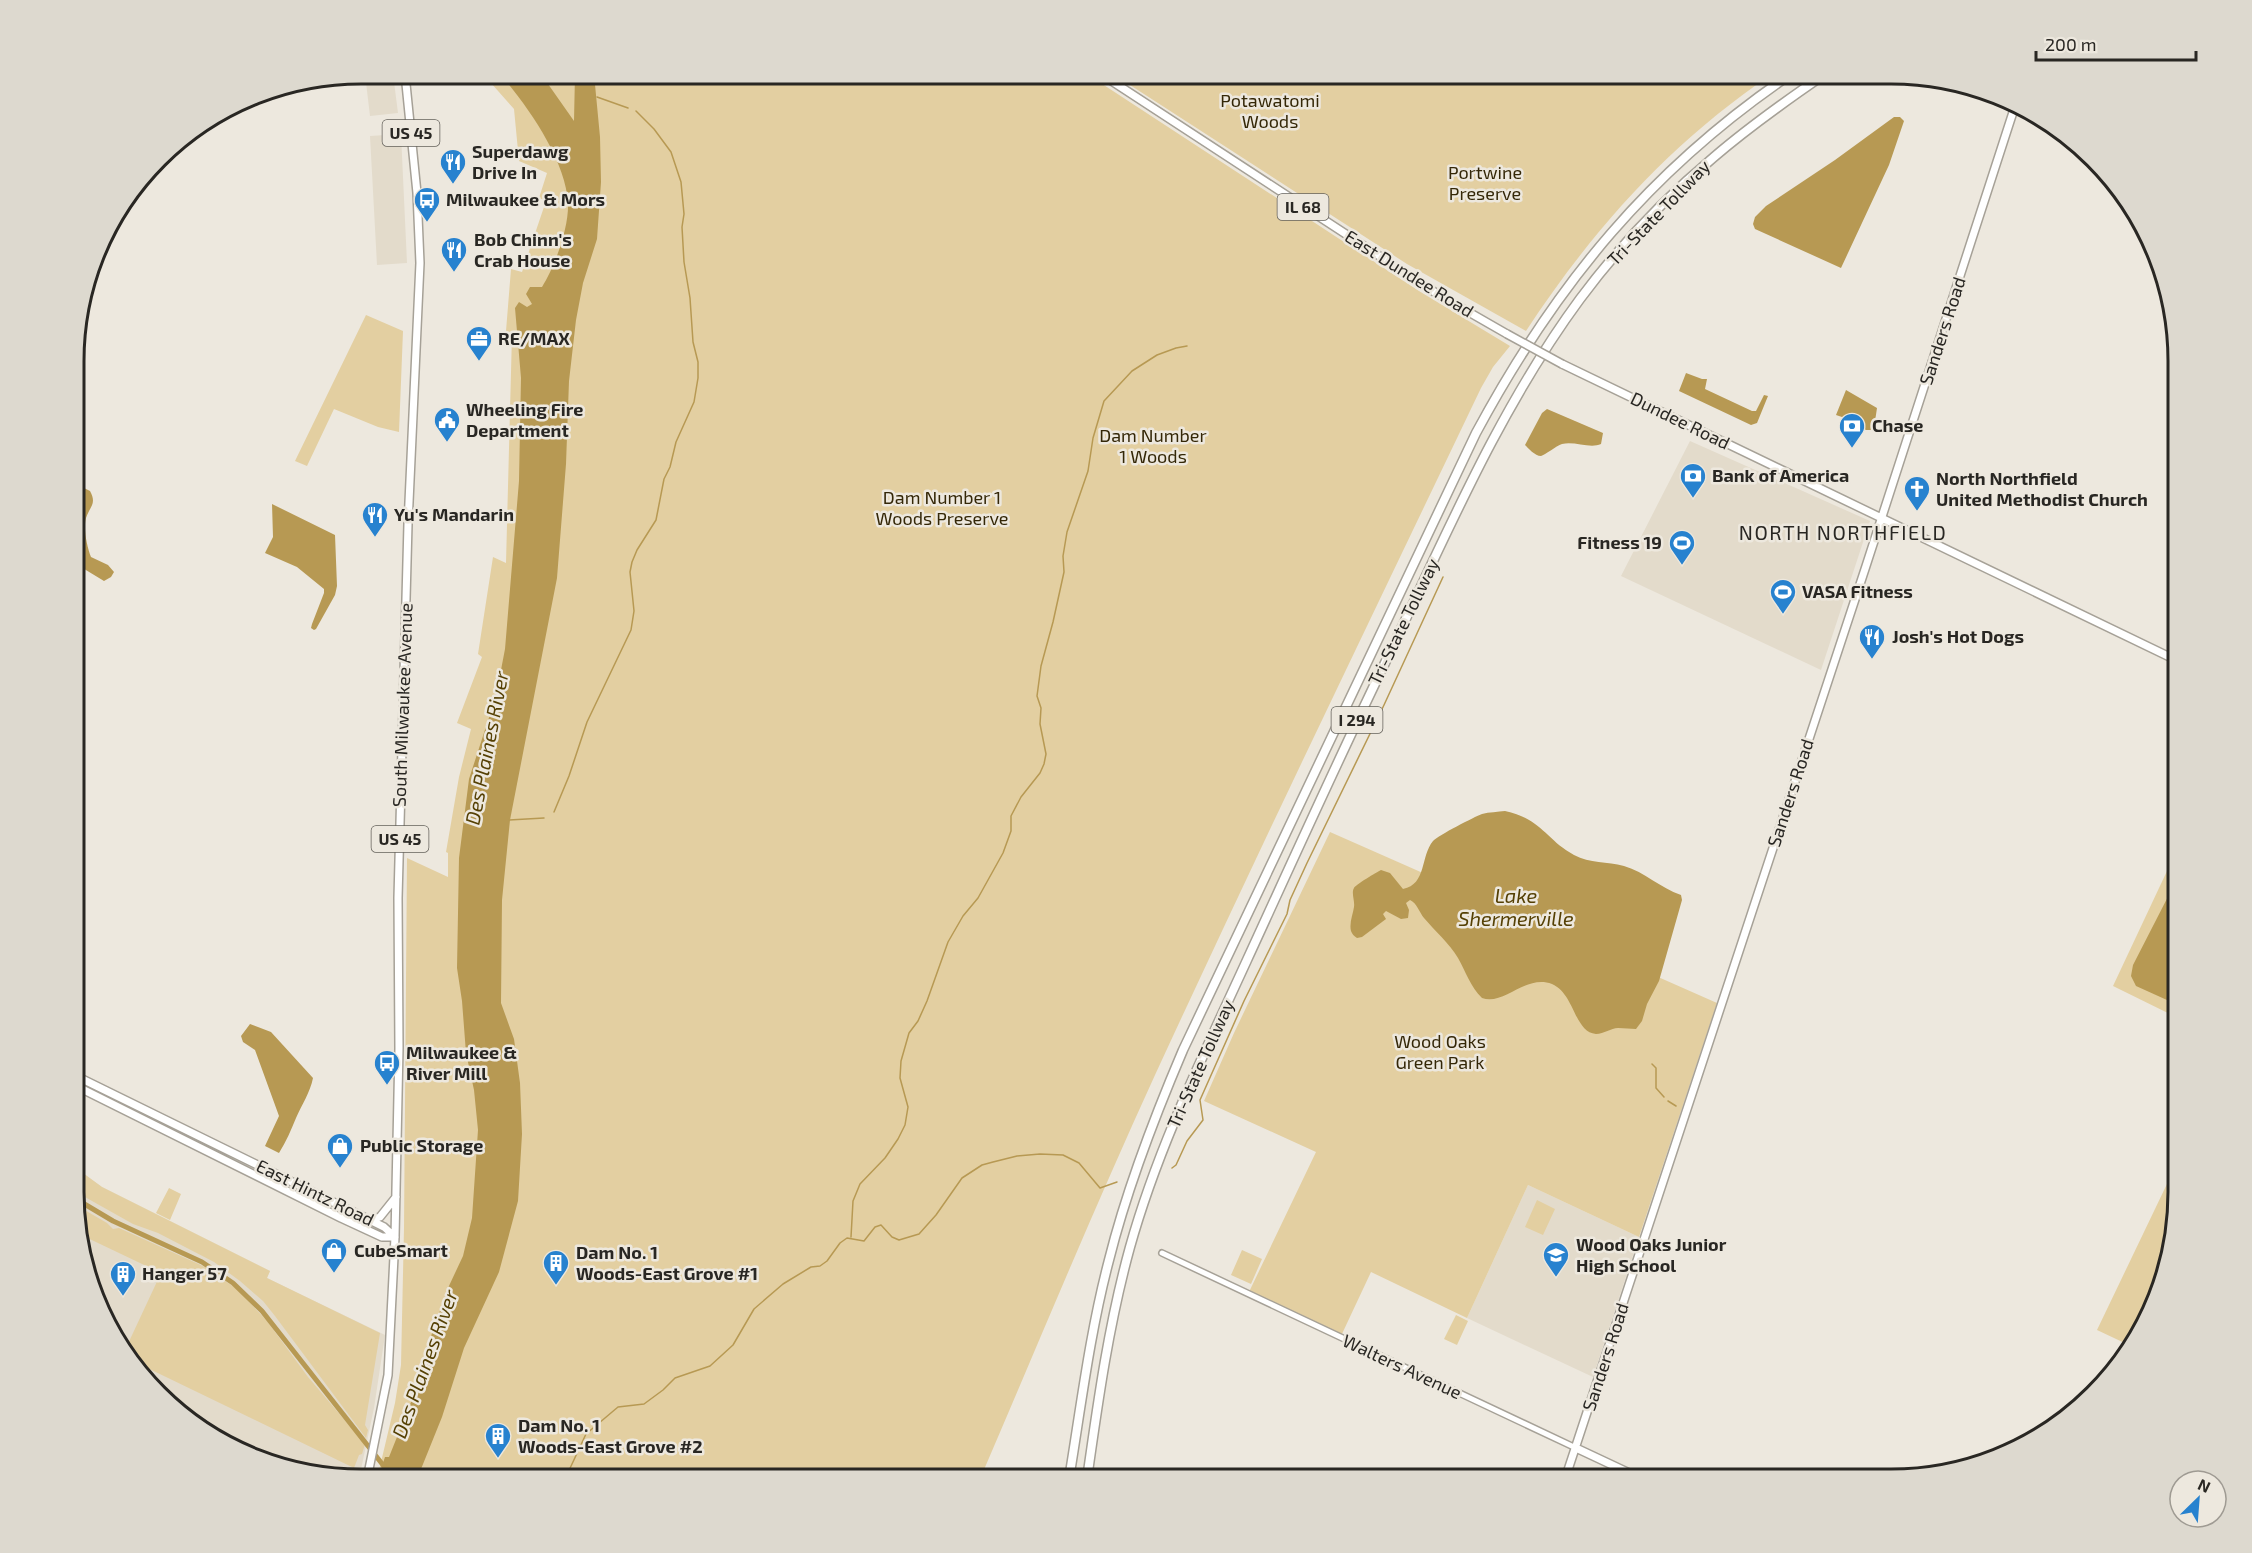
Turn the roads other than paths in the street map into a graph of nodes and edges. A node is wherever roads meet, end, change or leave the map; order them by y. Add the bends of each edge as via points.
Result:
1 (406, 84) edge
2 (1116, 84) edge
3 (1776, 84) edge
4 (1811, 84) edge
5 (2014, 113) edge
6 (1507, 334) joint
7 (1881, 519) junction
8 (2168, 656) edge
9 (84, 1080) edge
10 (84, 1090) edge
11 (396, 1197) junction
12 (370, 1220) junction
13 (395, 1237) junction
14 (1162, 1253) dead end
15 (1576, 1448) junction
16 (369, 1469) edge
17 (1071, 1469) edge
18 (1089, 1469) edge
19 (1569, 1469) edge
20 (1621, 1469) edge

1 - 11 main road, South Milwaukee Avenue / US 45 via 420,263 399,857
2 - 6 main road, East Dundee Road / IL 68 via 1439,295
3 - 17 highway, Tri-State Tollway / I 294 via 1705,138 1616,225 1535,332 1476,433 1156,1115 1109,1260
4 - 18 highway, Tri-State Tollway / I 294 via 1712,158 1626,245 1550,341 1493,440 1360,713 1174,1121 1131,1246 1107,1349
5 - 7 main road, Sanders Road
6 - 7 main road, Dundee Road / IL 68, bridge
7 - 8 main road, Dundee Road / IL 68
7 - 15 main road, Sanders Road
9 - 12 main road, East Hintz Road
10 - 13 main road, East Hintz Road via 341,1218 382,1237
11 - 12 main road via 380,1217
11 - 13 main road, South Milwaukee Avenue / US 45
12 - 13 main road, East Hintz Road
13 - 16 main road, South Milwaukee Avenue / US 45 via 388,1375
14 - 15 street, Walters Avenue
15 - 19 main road, Sanders Road
15 - 20 main road, Walters Avenue

